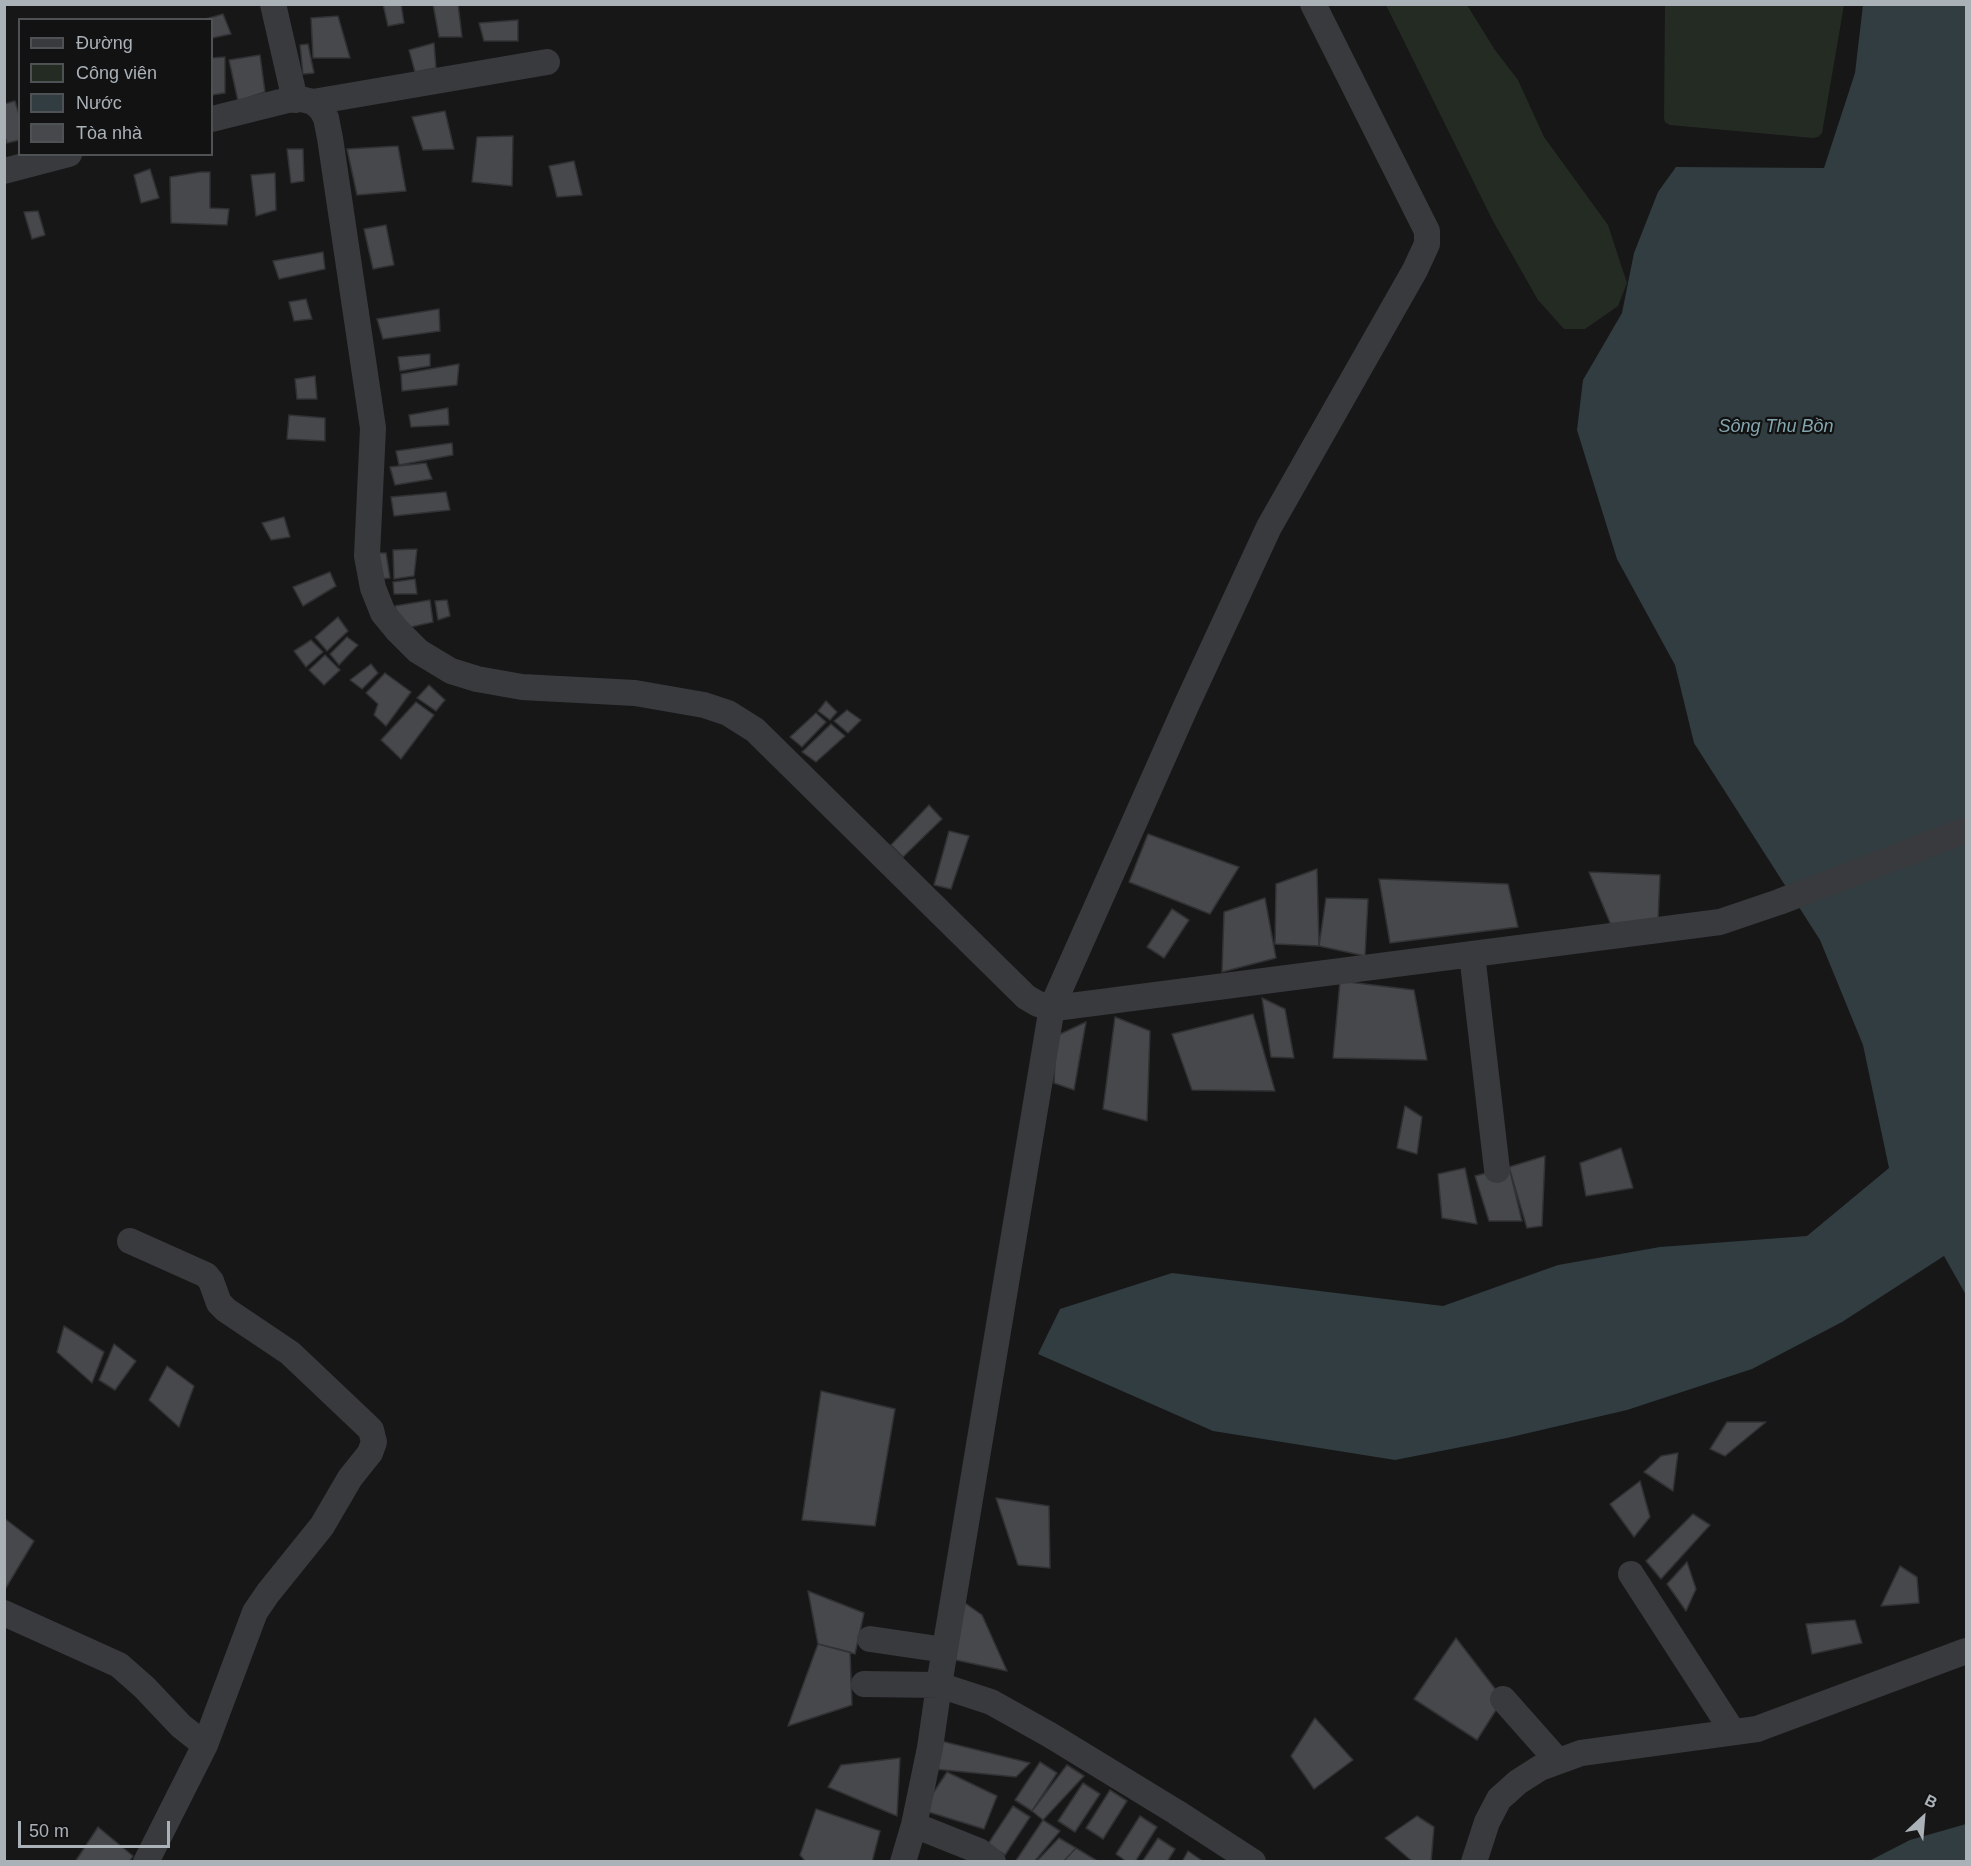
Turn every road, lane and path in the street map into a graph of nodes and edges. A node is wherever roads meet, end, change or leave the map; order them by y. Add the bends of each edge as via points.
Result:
1 (273, 4) edge
2 (1312, 4) edge
3 (547, 62) dead end
4 (304, 101) junction
5 (213, 119) edge
6 (61, 156) edge
7 (4, 171) edge
8 (1966, 830) edge
9 (1472, 954) junction
10 (1052, 1007) junction
11 (1497, 1170) dead end
12 (130, 1241) dead end
13 (1631, 1574) dead end
14 (4, 1613) edge
15 (870, 1639) dead end
16 (945, 1650) junction
17 (1966, 1651) edge
18 (864, 1684) dead end
19 (939, 1686) junction
20 (1503, 1699) dead end
21 (1733, 1732) junction
22 (205, 1745) junction
23 (1558, 1761) junction
24 (914, 1825) junction
25 (146, 1862) edge
26 (903, 1862) edge
27 (993, 1862) edge
28 (1253, 1862) edge
29 (1474, 1862) edge

1 - 4 street
2 - 10 street via 1427,231 1427,244 1264,537
3 - 4 street
4 - 5 street
4 - 10 street via 321,109 330,138 373,428 367,556 383,613 418,651 451,671 477,679 522,687 635,693 728,713 755,730 1026,997
6 - 7 street
8 - 9 street via 1720,922
9 - 10 street
9 - 11 street
10 - 16 street
12 - 22 street via 206,1275 226,1310 290,1353 367,1426 374,1442 322,1526 255,1612
13 - 21 street
14 - 22 street via 119,1665
15 - 16 street
16 - 19 street
17 - 21 street via 1756,1729
18 - 19 street
19 - 24 street
19 - 28 street via 991,1702
20 - 23 street
21 - 23 street via 1581,1753
22 - 25 street
23 - 29 street via 1518,1782 1499,1799
24 - 26 street
24 - 27 street via 979,1851

